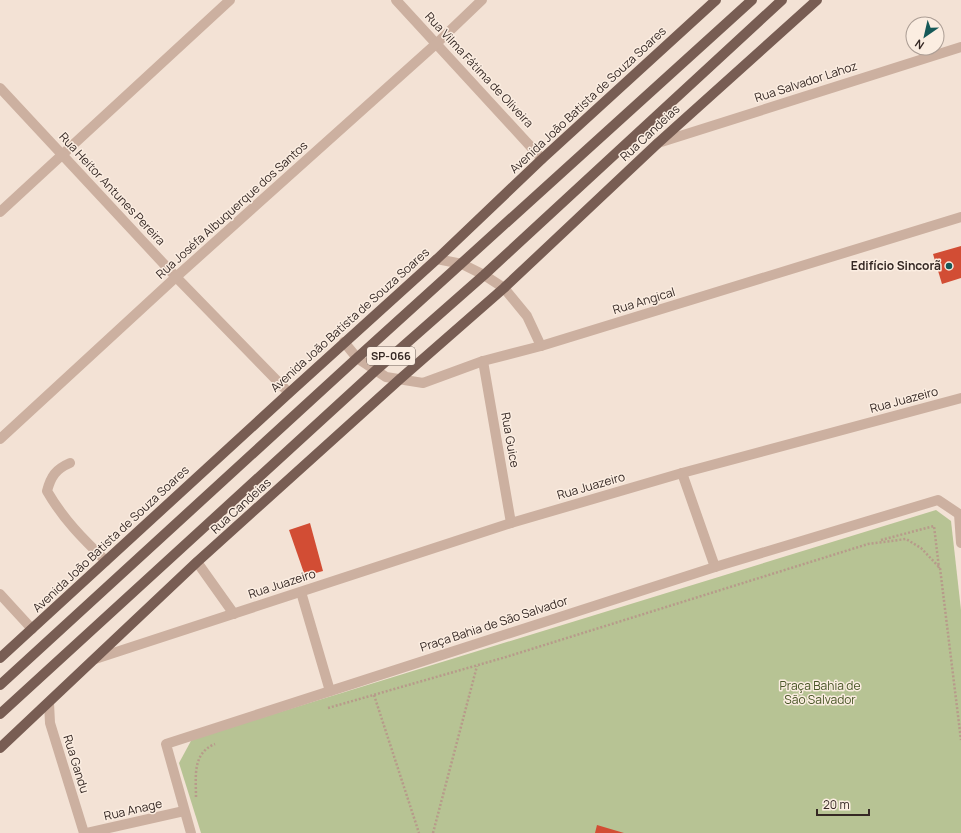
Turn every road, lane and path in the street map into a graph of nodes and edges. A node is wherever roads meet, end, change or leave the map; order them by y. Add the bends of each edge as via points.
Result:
1 (230, 0) edge
2 (396, 0) edge
3 (482, 0) edge
4 (716, 0) edge
5 (752, 0) edge
6 (782, 0) edge
7 (817, 0) edge
8 (437, 43) junction
9 (961, 47) edge
10 (0, 88) edge
11 (658, 143) junction
12 (62, 155) junction
13 (542, 159) junction
14 (0, 212) edge
15 (961, 217) edge
16 (438, 259) junction
17 (462, 264) junction
18 (484, 275) junction
19 (176, 277) junction
20 (504, 288) junction
21 (344, 342) junction
22 (541, 346) junction
23 (357, 358) junction
24 (483, 361) junction
25 (375, 371) junction
26 (400, 379) junction
27 (288, 393) junction
28 (961, 398) edge
29 (0, 439) edge
30 (70, 463) dead end
31 (682, 473) junction
32 (511, 523) junction
33 (961, 543) edge
34 (868, 544) junction
35 (106, 561) junction
36 (197, 562) junction
37 (715, 567) junction
38 (940, 568) junction
39 (301, 592) junction
40 (0, 594) edge
41 (234, 614) junction
42 (32, 629) junction
43 (0, 658) edge
44 (95, 659) junction
45 (477, 665) junction
46 (0, 685) edge
47 (330, 691) junction
48 (374, 695) junction
49 (49, 703) junction
50 (322, 710) dead end
51 (0, 714) edge
52 (961, 740) edge
53 (221, 742) dead end
54 (0, 748) edge
55 (196, 802) dead end
56 (184, 811) junction
57 (85, 833) edge
58 (191, 833) edge
59 (419, 833) edge
60 (433, 833) edge

1 - 12 street
2 - 8 street, Rua Vilma Fátima de Oliveira
3 - 8 street, Rua Joséfa Albuquerque dos Santos
4 - 13 main road, Avenida João Batista de Souza Soares
5 - 17 main road, SP-066
6 - 18 main road, SP-066
7 - 11 main road, Rua Candeias
8 - 13 street, Rua Vilma Fátima de Oliveira
8 - 19 street, Rua Joséfa Albuquerque dos Santos
9 - 11 street, Rua Salvador Lahoz
10 - 12 street, Rua Heitor Antunes Pereira
11 - 20 main road, Rua Candeias
12 - 14 street
12 - 19 street, Rua Heitor Antunes Pereira
13 - 16 main road, Avenida João Batista de Souza Soares
15 - 22 street, Rua Angical
16 - 17 street
16 - 21 main road, Avenida João Batista de Souza Soares
17 - 18 street
17 - 23 main road, SP-066
18 - 20 street
18 - 25 main road, SP-066
19 - 27 street, Rua Heitor Antunes Pereira
19 - 29 street, Rua Joséfa Albuquerque dos Santos
20 - 22 street via 526,316
20 - 26 main road, Rua Candeias
21 - 23 street, Rua Angical
21 - 27 main road, Avenida João Batista de Souza Soares
22 - 24 street, Rua Angical
23 - 25 street, Rua Angical
23 - 46 main road, SP-066
24 - 26 street, Rua Angical via 423,383
24 - 32 street, Rua Guice
25 - 26 street, Rua Angical via 386,377
25 - 51 main road, SP-066
26 - 36 main road, Rua Candeias
27 - 35 main road, Avenida João Batista de Souza Soares
28 - 31 street, Rua Juazeiro
30 - 35 street via 56,471 50,479 47,491 73,528
31 - 32 street, Rua Juazeiro
31 - 37 street
32 - 39 street, Rua Juazeiro
33 - 37 street, Praça Bahia de São Salvador via 959,514 938,500
34 - 38 path via 906,538
34 - 38 path via 934,526
34 - 45 path
35 - 42 main road, Avenida João Batista de Souza Soares
36 - 41 street
36 - 44 main road, Rua Candeias
37 - 47 street, Praça Bahia de São Salvador
38 - 52 path
39 - 41 street, Rua Juazeiro
39 - 47 street
40 - 42 street
41 - 44 street, Rua Juazeiro
42 - 43 main road, Avenida João Batista de Souza Soares
44 - 49 main road, Rua Candeias
45 - 48 path
45 - 60 path
47 - 56 street, Praça Bahia de São Salvador via 166,744
48 - 50 path
48 - 59 path
49 - 54 main road, Rua Candeias
49 - 57 street, Rua Gandu via 50,723
53 - 55 path via 207,747 196,763
56 - 57 street, Rua Anage
56 - 58 street, Praça Bahia de São Salvador

